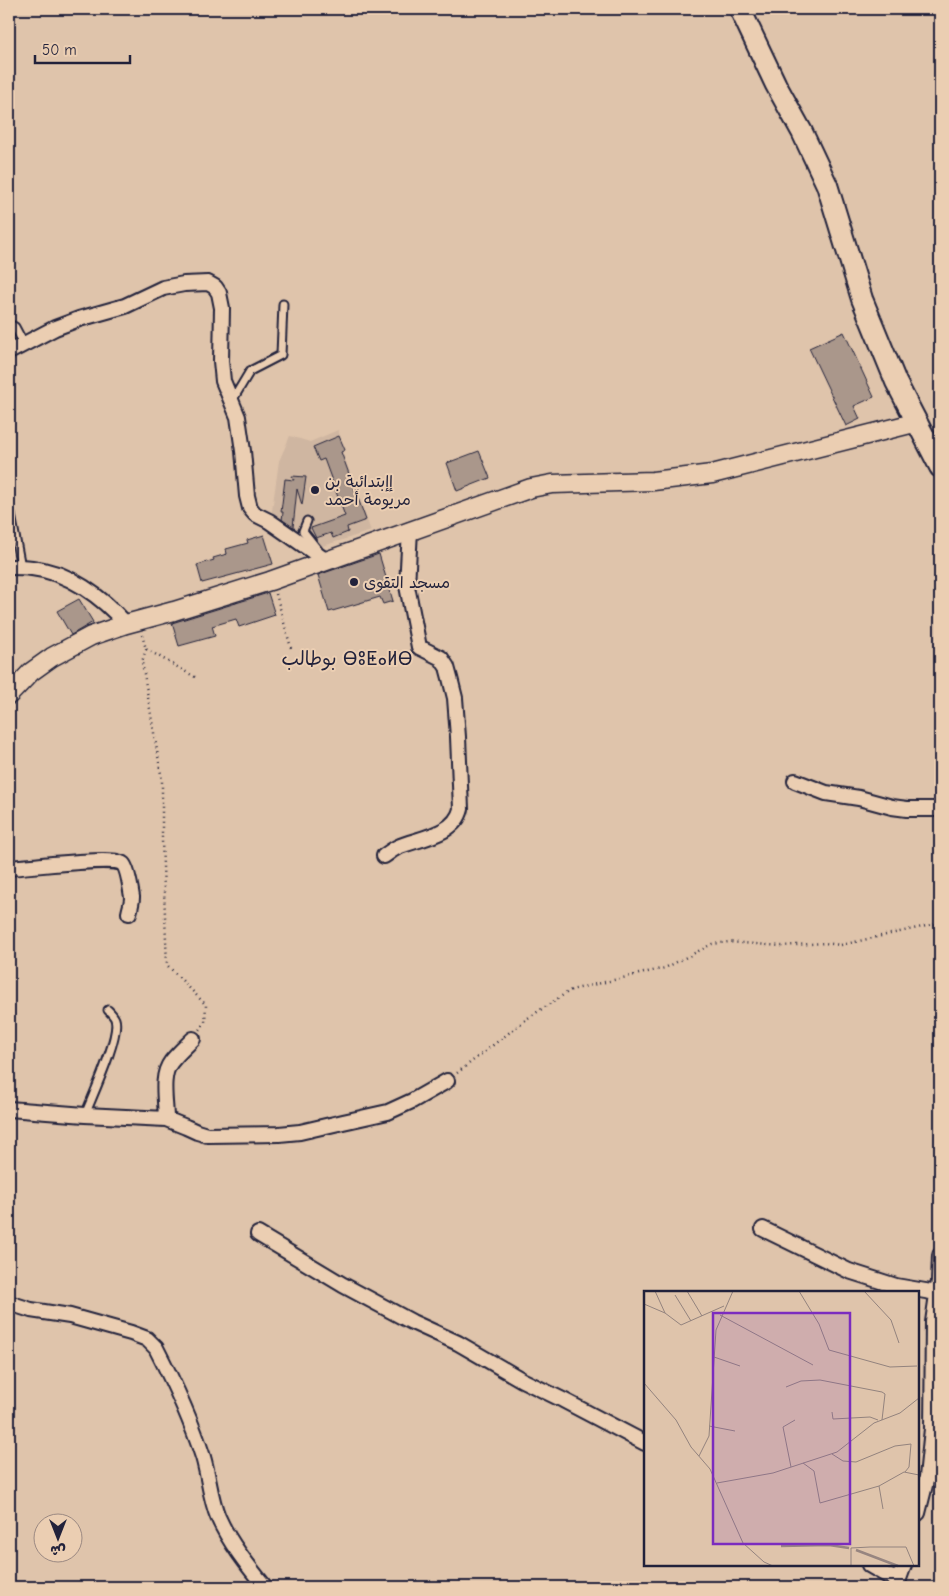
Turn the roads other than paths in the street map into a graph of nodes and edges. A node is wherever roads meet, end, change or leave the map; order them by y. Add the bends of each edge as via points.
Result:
1 (740, 9) edge
2 (283, 304) dead end
3 (9, 324) edge
4 (24, 344) junction
5 (9, 352) edge
6 (231, 402) junction
7 (918, 422) junction
8 (940, 467) edge
9 (9, 504) edge
10 (307, 521) dead end
11 (410, 530) junction
12 (322, 558) junction
13 (15, 567) edge
14 (132, 623) junction
15 (9, 695) edge
16 (795, 781) dead end
17 (940, 809) edge
18 (384, 856) dead end
19 (9, 868) edge
20 (129, 912) dead end
21 (108, 1010) dead end
22 (192, 1039) road end
23 (447, 1081) road end
24 (9, 1109) edge
25 (85, 1115) junction
26 (166, 1119) junction
27 (763, 1229) dead end
28 (258, 1234) dead end
29 (940, 1255) edge
30 (937, 1293) junction
31 (9, 1303) edge
32 (644, 1443) edge
33 (919, 1510) edge
34 (871, 1566) edge
35 (904, 1566) edge
36 (897, 1584) edge
37 (265, 1587) edge

1 - 7 main road via 827,185 862,299 896,382
2 - 6 lane via 282,355 250,371
3 - 4 lane via 15,327
4 - 5 street
4 - 6 street via 55,328 124,306 163,288 208,283 219,293 222,308 221,361 223,381
6 - 12 street via 238,417 250,508
7 - 8 main road
7 - 11 street via 712,474 531,488
9 - 13 lane
10 - 12 lane via 303,531
11 - 12 street
11 - 18 street via 407,586 419,647 441,658 447,667 455,698 461,809 458,819 445,830 398,847
12 - 14 street via 272,580
13 - 14 street via 54,572 85,588
14 - 15 street via 91,636 52,657 31,672
16 - 17 street via 826,793 892,807
19 - 20 street via 118,861 128,876 132,897
21 - 25 lane via 115,1018 114,1035
22 - 26 street via 167,1068
23 - 26 street via 388,1112 300,1132 207,1135
24 - 25 street
25 - 26 street
27 - 30 street via 849,1271 896,1286
28 - 32 street via 343,1285 412,1322 458,1342 522,1380
29 - 30 street
30 - 33 street via 933,1322 932,1429 928,1477
31 - 37 street via 132,1333 147,1339 156,1348 197,1437 218,1517
34 - 36 street
35 - 36 street

